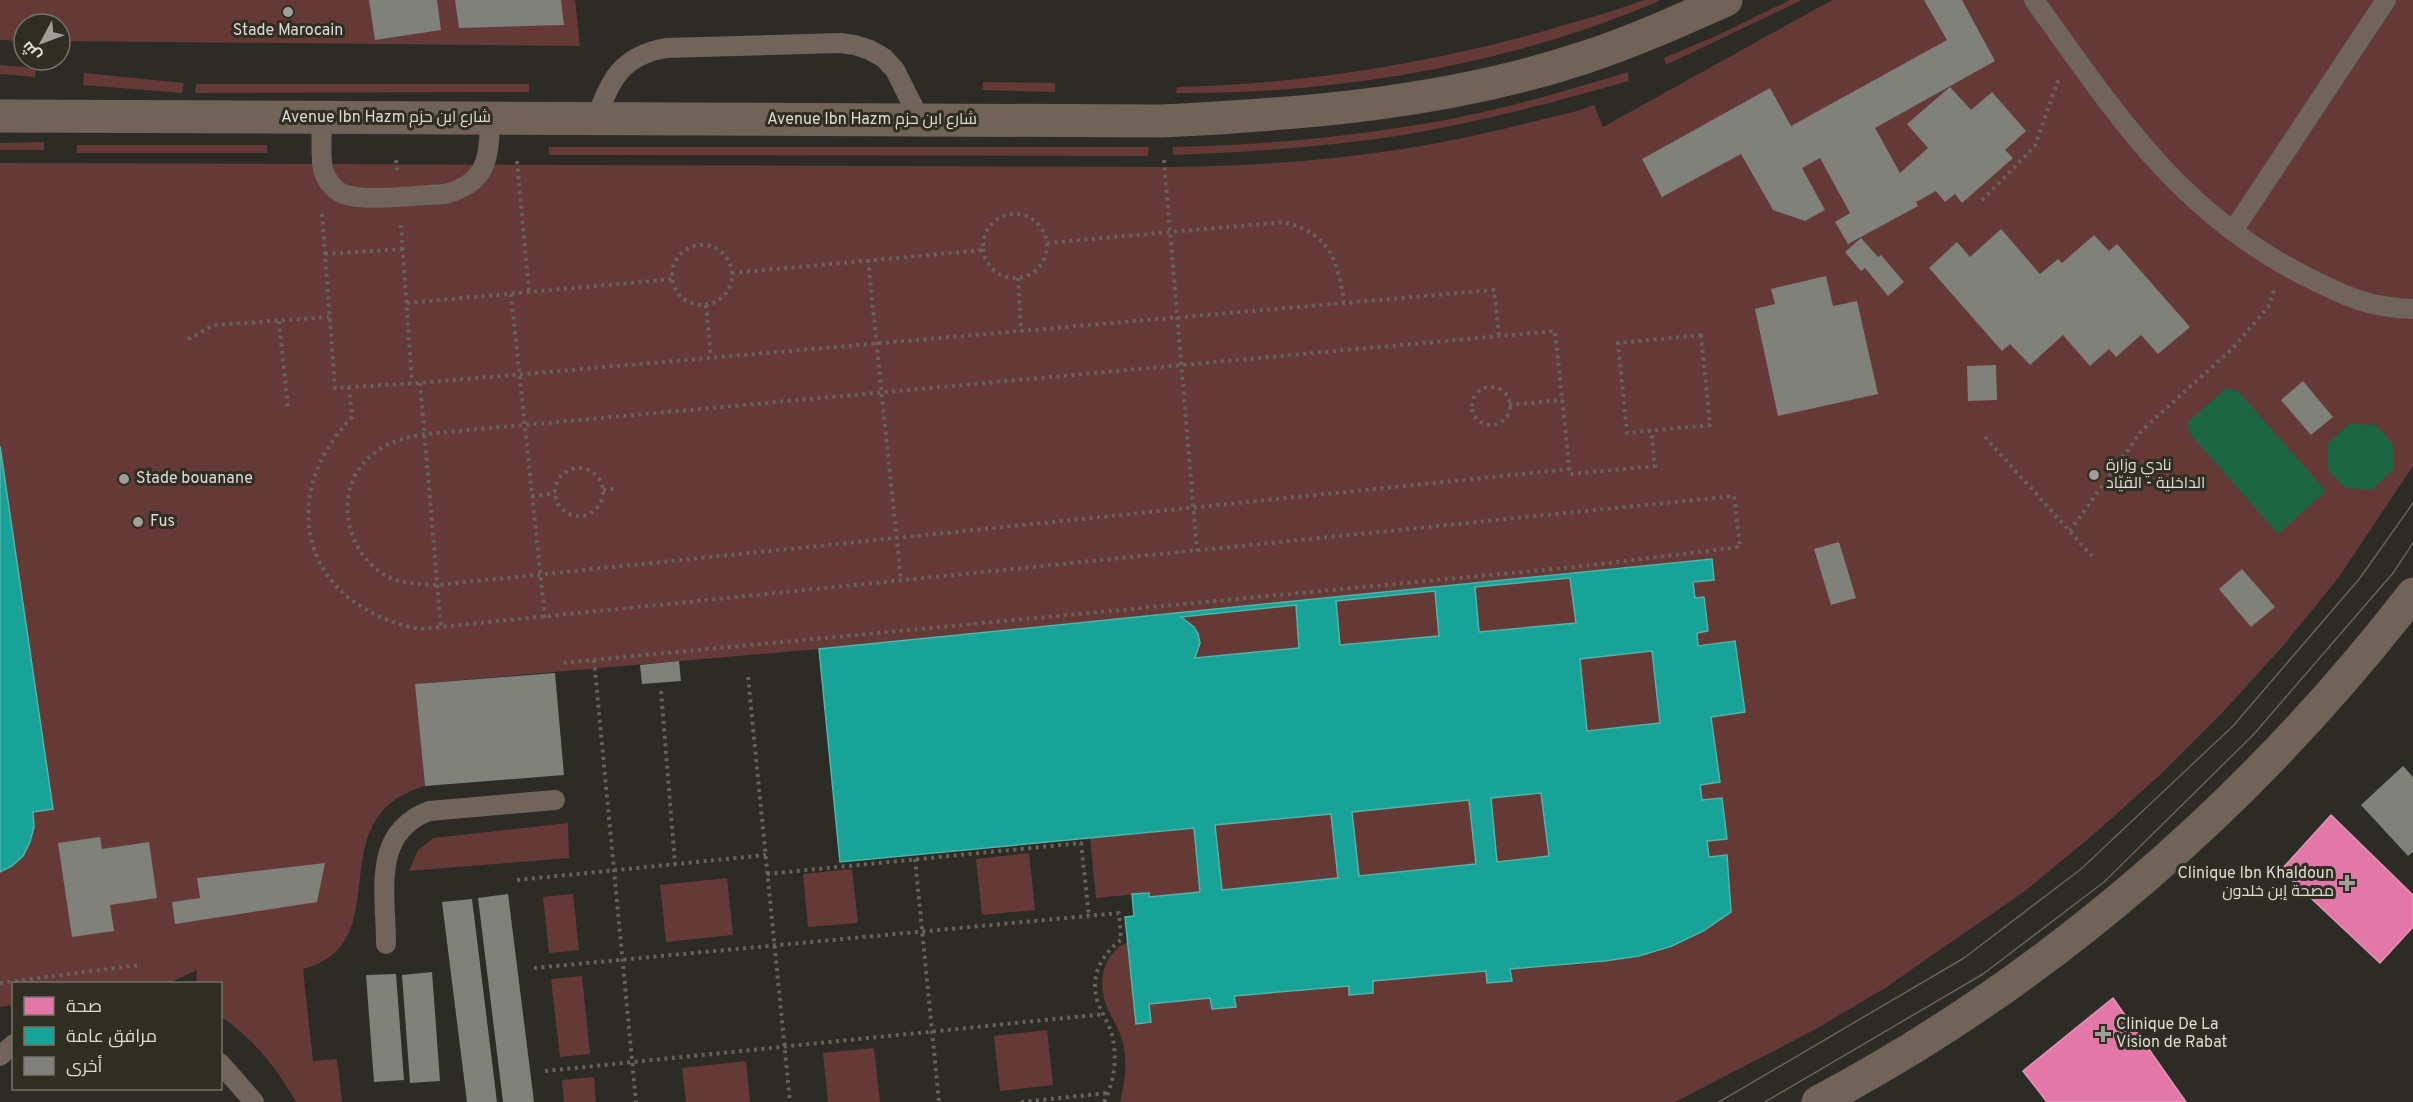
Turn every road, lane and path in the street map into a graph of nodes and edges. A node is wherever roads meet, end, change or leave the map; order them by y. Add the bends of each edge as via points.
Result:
1 (1726, 0) edge
2 (2034, 0) edge
3 (2386, 0) edge
4 (2069, 48) junction
5 (0, 116) edge
6 (322, 118) junction
7 (490, 119) junction
8 (596, 119) junction
9 (920, 120) junction
10 (396, 160) dead end
11 (1164, 160) dead end
12 (516, 161) dead end
13 (399, 196) junction
14 (1982, 200) dead end
15 (322, 207) dead end
16 (2233, 231) junction
17 (1170, 232) junction
18 (1047, 243) junction
19 (402, 249) junction
20 (983, 250) junction
21 (325, 254) junction
22 (868, 260) junction
23 (2278, 262) junction
24 (732, 273) junction
25 (1018, 278) junction
26 (673, 279) junction
27 (529, 292) junction
28 (512, 294) junction
29 (406, 303) junction
30 (1344, 303) junction
31 (706, 305) junction
32 (2413, 309) edge
33 (329, 317) junction
34 (1177, 317) junction
35 (279, 321) junction
36 (1021, 331) junction
37 (1499, 336) junction
38 (188, 339) dead end
39 (877, 343) junction
40 (711, 357) junction
41 (1181, 365) junction
42 (520, 374) junction
43 (412, 383) junction
44 (420, 383) junction
45 (349, 387) junction
46 (882, 393) junction
47 (1562, 400) junction
48 (1509, 405) junction
49 (288, 408) dead end
50 (525, 425) junction
51 (1651, 431) junction
52 (425, 434) junction
53 (1985, 437) dead end
54 (1570, 469) junction
55 (614, 489) dead end
56 (603, 490) junction
57 (555, 494) junction
58 (532, 496) junction
59 (1194, 507) junction
60 (2070, 531) junction
61 (897, 537) junction
62 (1197, 551) junction
63 (2092, 556) dead end
64 (540, 574) junction
65 (901, 581) junction
66 (437, 585) junction
67 (2413, 594) edge
68 (545, 618) junction
69 (441, 628) junction
70 (594, 660) junction
71 (560, 663) dead end
72 (748, 677) dead end
73 (661, 691) dead end
74 (555, 800) dead end
75 (766, 855) junction
76 (915, 859) junction
77 (675, 864) junction
78 (613, 870) junction
79 (767, 874) junction
80 (517, 880) dead end
81 (1089, 916) junction
82 (922, 932) junction
83 (386, 944) dead end
84 (775, 946) junction
85 (622, 960) junction
86 (139, 965) dead end
87 (534, 968) dead end
88 (0, 983) edge
89 (1104, 1014) junction
90 (932, 1031) junction
91 (12, 1046) edge
92 (785, 1047) junction
93 (0, 1056) edge
94 (632, 1061) junction
95 (222, 1065) edge
96 (545, 1071) dead end
97 (1108, 1093) junction
98 (254, 1102) edge
99 (636, 1102) edge
100 (790, 1102) edge
101 (939, 1102) edge
102 (1021, 1102) edge
103 (1104, 1102) edge
104 (1818, 1102) edge

1 - 9 main road, Avenue Ibn Hazm شارع ابن حزم via 1659,31 1582,59 1406,100 1269,116 1162,121
2 - 4 lane
3 - 16 lane
4 - 14 path via 2035,146
4 - 16 lane via 2158,165
5 - 6 main road, Avenue Ibn Hazm شارع ابن حزم
6 - 7 main road, Avenue Ibn Hazm شارع ابن حزم
6 - 13 lane via 324,170 334,188 354,196
7 - 8 main road, Avenue Ibn Hazm شارع ابن حزم
7 - 13 lane via 488,161 470,184 445,194
8 - 9 main road, Avenue Ibn Hazm شارع ابن حزم
8 - 9 lane via 614,76 637,57 652,51 840,43 870,50 884,58 895,70
10 - 13 path
11 - 17 path
12 - 27 path
13 - 19 path
15 - 21 path
16 - 23 lane
17 - 18 path
17 - 30 path via 1276,222 1299,226 1314,233 1334,258
17 - 34 path
18 - 20 path via 1044,231 1035,221 1012,214 990,225
18 - 25 path via 1040,267
19 - 21 path
19 - 29 path
20 - 22 path
20 - 25 path via 994,272
21 - 33 path
22 - 24 path
22 - 39 path
23 - 32 lane via 2352,300 2385,308
23 - 60 path via 2276,286 2268,307 2231,350 2142,430
24 - 26 path via 730,263 716,248 694,246 678,258
24 - 31 path via 728,291 715,303
25 - 36 path
26 - 27 path
26 - 31 path via 680,296 696,305
27 - 28 path
28 - 29 path
28 - 42 path
29 - 43 path
30 - 34 path
30 - 37 path via 1494,290
31 - 40 path
33 - 35 path
33 - 45 path via 335,388
34 - 36 path
34 - 41 path
35 - 38 path via 214,325
35 - 49 path
36 - 39 path
37 - 41 path
37 - 47 path via 1555,331
39 - 40 path
39 - 46 path
40 - 42 path
41 - 46 path
41 - 59 path
42 - 44 path
42 - 50 path
43 - 44 path
43 - 45 path
44 - 52 path
45 - 69 path via 352,417 324,453 310,495 309,517 318,560 360,608 399,625
46 - 50 path
46 - 61 path
47 - 48 path
47 - 54 path
48 - 48 path via 1509,398 1499,387 1483,387 1473,398 1473,414 1484,424 1499,424 1510,413
50 - 52 path
50 - 58 path
51 - 51 path via 1710,425 1701,335 1618,343 1627,433
51 - 54 path via 1655,466 1570,474
52 - 66 path
52 - 66 path via 390,443 362,465 353,481 347,516 359,550 384,575
53 - 60 path
54 - 59 path
55 - 56 path
56 - 57 path via 596,510 576,516 565,512
56 - 57 path via 601,480 583,467 562,474
57 - 58 path
58 - 64 path
59 - 61 path
59 - 62 path
60 - 63 path
61 - 64 path
61 - 65 path
62 - 65 path
62 - 70 path via 1734,496 1740,547 1575,567
64 - 66 path
64 - 68 path
65 - 68 path
66 - 69 path
67 - 104 main road via 2355,667 2243,789 2110,906 1967,1014 1868,1076
68 - 69 path
70 - 71 path
70 - 78 path
72 - 75 path
73 - 77 path
74 - 83 lane via 429,811 403,826 388,851
75 - 77 path
75 - 79 path
76 - 79 path
76 - 81 path via 1081,843
76 - 82 path
77 - 78 path
78 - 80 path
78 - 85 path
79 - 84 path
81 - 82 path
81 - 89 path via 1119,913 1121,940 1101,959 1097,973 1096,994
82 - 84 path
82 - 90 path
84 - 85 path
84 - 92 path
85 - 87 path
85 - 94 path
86 - 88 path
89 - 90 path
89 - 97 path via 1115,1053
90 - 92 path
90 - 101 path
91 - 93 lane
92 - 94 path
92 - 100 path
94 - 96 path
94 - 99 path
95 - 98 lane
97 - 102 path
97 - 103 path

